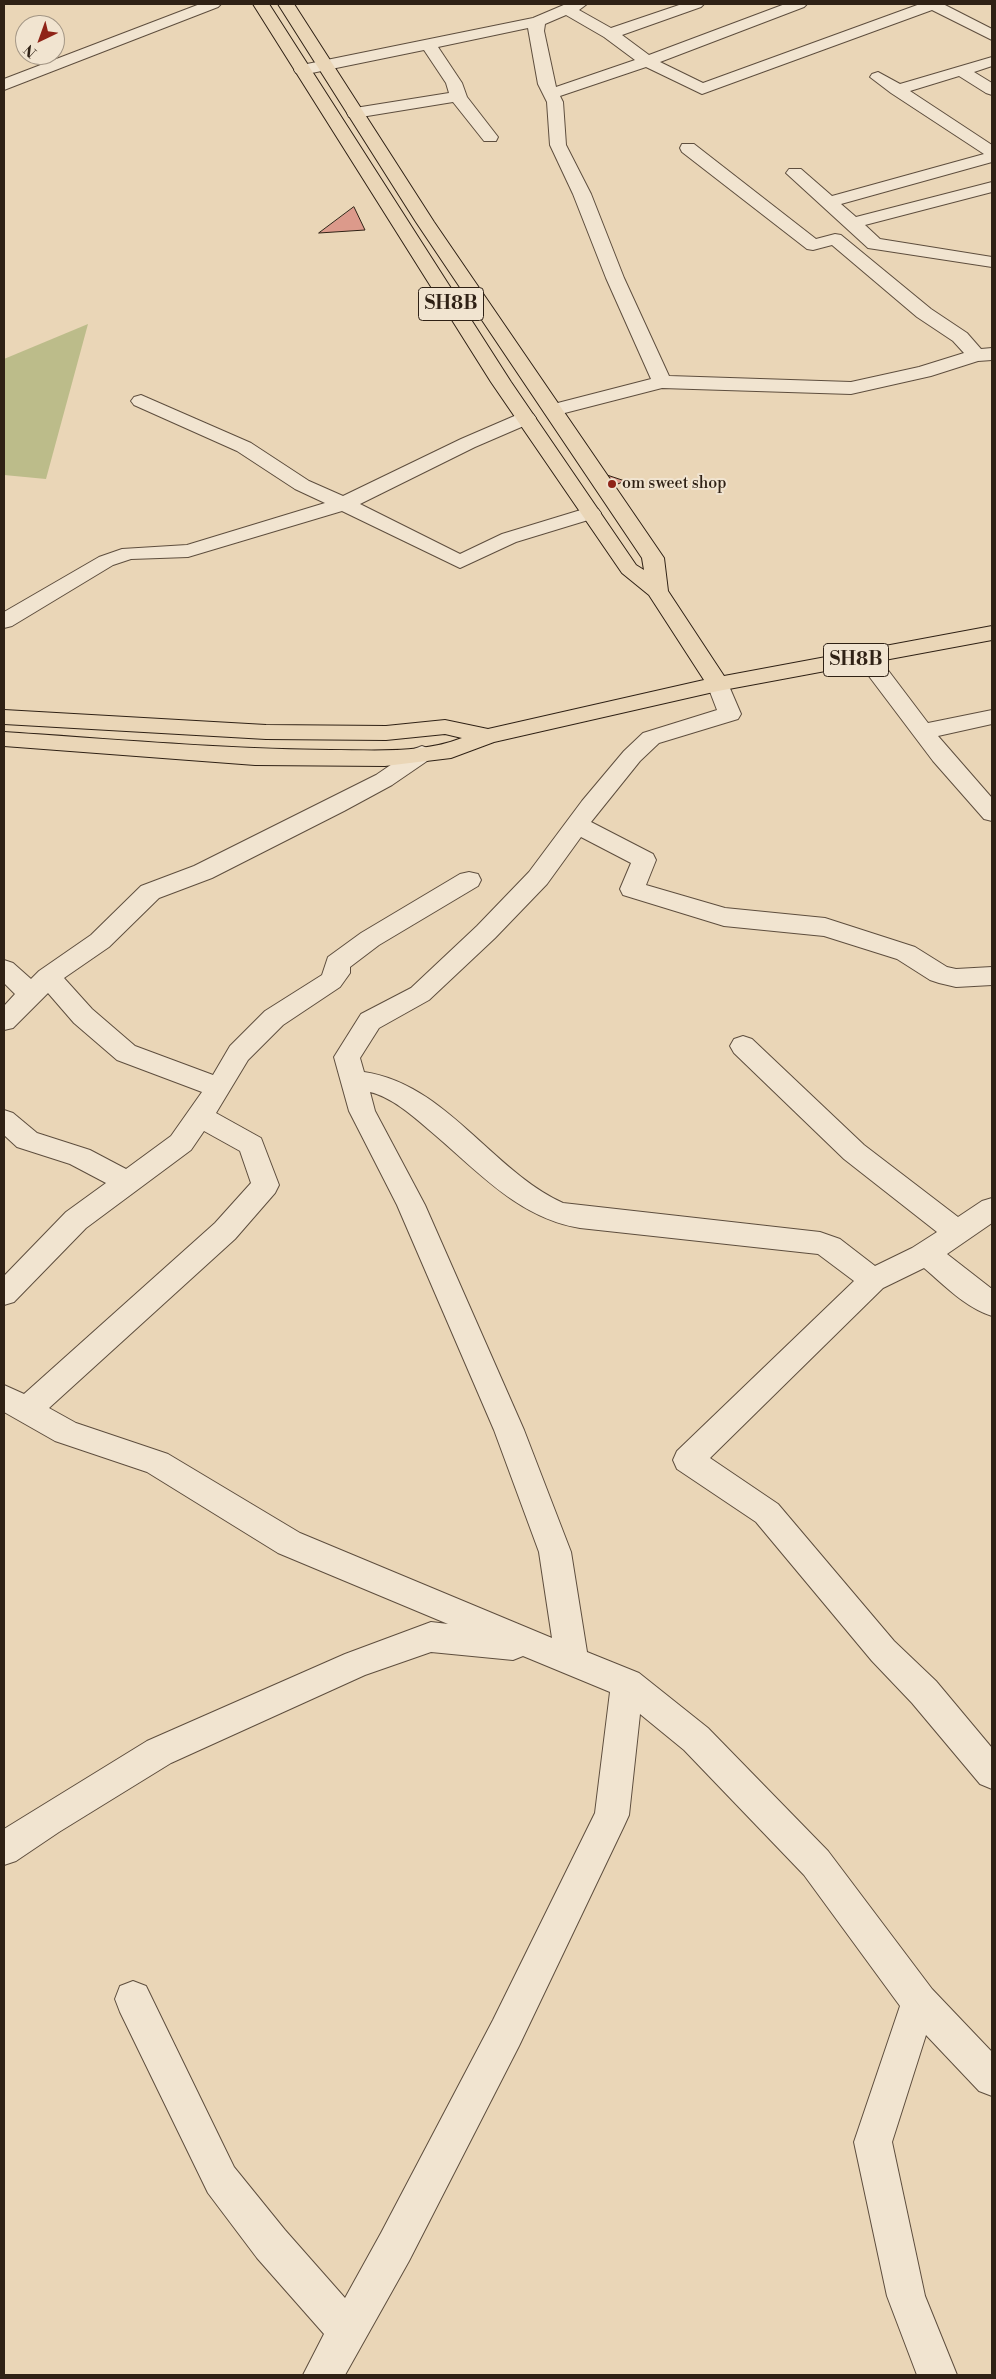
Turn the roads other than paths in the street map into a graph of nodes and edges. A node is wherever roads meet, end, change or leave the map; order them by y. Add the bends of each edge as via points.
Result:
1 (213, 4) edge
2 (261, 4) edge
3 (286, 4) edge
4 (696, 4) edge
5 (799, 4) edge
6 (933, 4) edge
7 (573, 6) edge
8 (536, 22) junction
9 (610, 34) junction
10 (992, 35) edge
11 (428, 44) junction
12 (647, 61) junction
13 (991, 61) dead end
14 (325, 66) junction
15 (302, 70) junction
16 (960, 70) junction
17 (878, 77) dead end
18 (4, 85) edge
19 (897, 90) junction
20 (992, 90) edge
21 (551, 94) junction
22 (459, 96) junction
23 (355, 113) junction
24 (490, 137) dead end
25 (688, 148) dead end
26 (992, 152) edge
27 (992, 157) edge
28 (795, 172) dead end
29 (992, 186) edge
30 (828, 202) junction
31 (853, 223) junction
32 (992, 262) edge
33 (984, 355) edge
34 (662, 382) junction
35 (141, 401) dead end
36 (553, 410) junction
37 (526, 418) junction
38 (343, 504) junction
39 (591, 513) junction
40 (657, 591) junction
41 (4, 621) edge
42 (992, 633) edge
43 (867, 658) junction
44 (718, 684) junction
45 (4, 716) edge
46 (992, 717) edge
47 (65, 721) junction
48 (923, 732) junction
49 (488, 736) junction
50 (4, 740) edge
51 (60, 743) junction
52 (422, 754) junction
53 (983, 789) edge
54 (992, 813) edge
55 (577, 825) junction
56 (469, 880) dead end
57 (4, 969) edge
58 (992, 976) edge
59 (40, 985) junction
60 (4, 1021) edge
61 (743, 1046) dead end
62 (353, 1080) junction
63 (219, 1088) junction
64 (200, 1116) junction
65 (4, 1120) edge
66 (127, 1182) junction
67 (992, 1209) edge
68 (957, 1232) junction
69 (926, 1253) junction
70 (873, 1280) junction
71 (4, 1294) edge
72 (992, 1304) edge
73 (15, 1403) edge
74 (541, 1648) junction
75 (572, 1661) junction
76 (627, 1684) junction
77 (992, 1773) edge
78 (4, 1849) edge
79 (133, 1999) dead end
80 (919, 2002) junction
81 (992, 2078) edge
82 (348, 2331) junction
83 (323, 2375) edge
84 (937, 2375) edge

1 - 18 street
2 - 15 main road, SH8B
3 - 14 main road, SH8B
4 - 9 street
5 - 12 street
6 - 10 street
6 - 12 street via 702,89
7 - 8 street
7 - 9 street
8 - 11 street
8 - 21 street via 546,84
9 - 12 street
11 - 14 street
11 - 22 street
12 - 21 street
13 - 16 street
14 - 15 street
14 - 23 main road, SH8B
15 - 37 main road, SH8B
16 - 19 street
16 - 20 street
17 - 19 street
19 - 26 street
21 - 34 street via 555,102 558,145
22 - 23 street
22 - 24 street
23 - 36 main road, SH8B
25 - 33 street via 813,246 835,239 924,313
27 - 30 street
28 - 30 street
29 - 31 street
30 - 31 street
31 - 32 street via 874,244
33 - 34 street via 851,388
34 - 36 street
35 - 38 street via 244,447 302,485
36 - 40 main road, SH8B via 653,558
37 - 38 street
37 - 39 main road, SH8B
38 - 39 street via 460,562 509,538
38 - 41 street via 188,551 129,553 106,561
39 - 40 main road, SH8B via 629,569
40 - 44 main road, SH8B
42 - 43 main road, SH8B
43 - 44 main road, SH8B
43 - 48 street
44 - 49 main road
44 - 55 street via 730,714 651,738 632,756
45 - 47 main road
46 - 48 street
47 - 49 main road via 266,732 386,733 445,727
47 - 51 main road
48 - 53 street
49 - 52 main road via 451,751
50 - 51 main road
51 - 52 main road via 255,757 385,758
52 - 59 street via 384,780 336,805 203,872 150,892 100,941
53 - 54 street
55 - 58 street via 644,860 632,889 724,917 825,927 906,953 939,974 956,978
55 - 62 street via 538,878 486,932 420,994 370,1021 347,1057
56 - 63 street via 370,938 337,963 337,973 331,981 274,1018 239,1053
57 - 59 street
59 - 60 street
59 - 63 street via 126,1053
61 - 68 street via 854,1152
62 - 70 street via 378,1082 422,1110 514,1188 553,1211 581,1217 825,1244
62 - 75 street via 362,1111 411,1205 509,1430 555,1552
63 - 64 street
64 - 66 street via 181,1143
64 - 73 street via 251,1145 265,1185 225,1231
65 - 66 street via 27,1140 80,1157
66 - 71 street via 76,1220
67 - 68 street
68 - 69 street
69 - 70 street
69 - 72 street
70 - 77 street via 688,1460 767,1514
73 - 74 street via 66,1432 156,1463 289,1542
74 - 75 street
74 - 78 street via 431,1638 356,1664 159,1752
75 - 76 street
76 - 80 street via 696,1739 816,1864
76 - 82 street via 612,1815 497,2050
79 - 82 street via 221,2180 270,2244
80 - 81 street
80 - 84 street via 874,2142 906,2296
82 - 83 street

